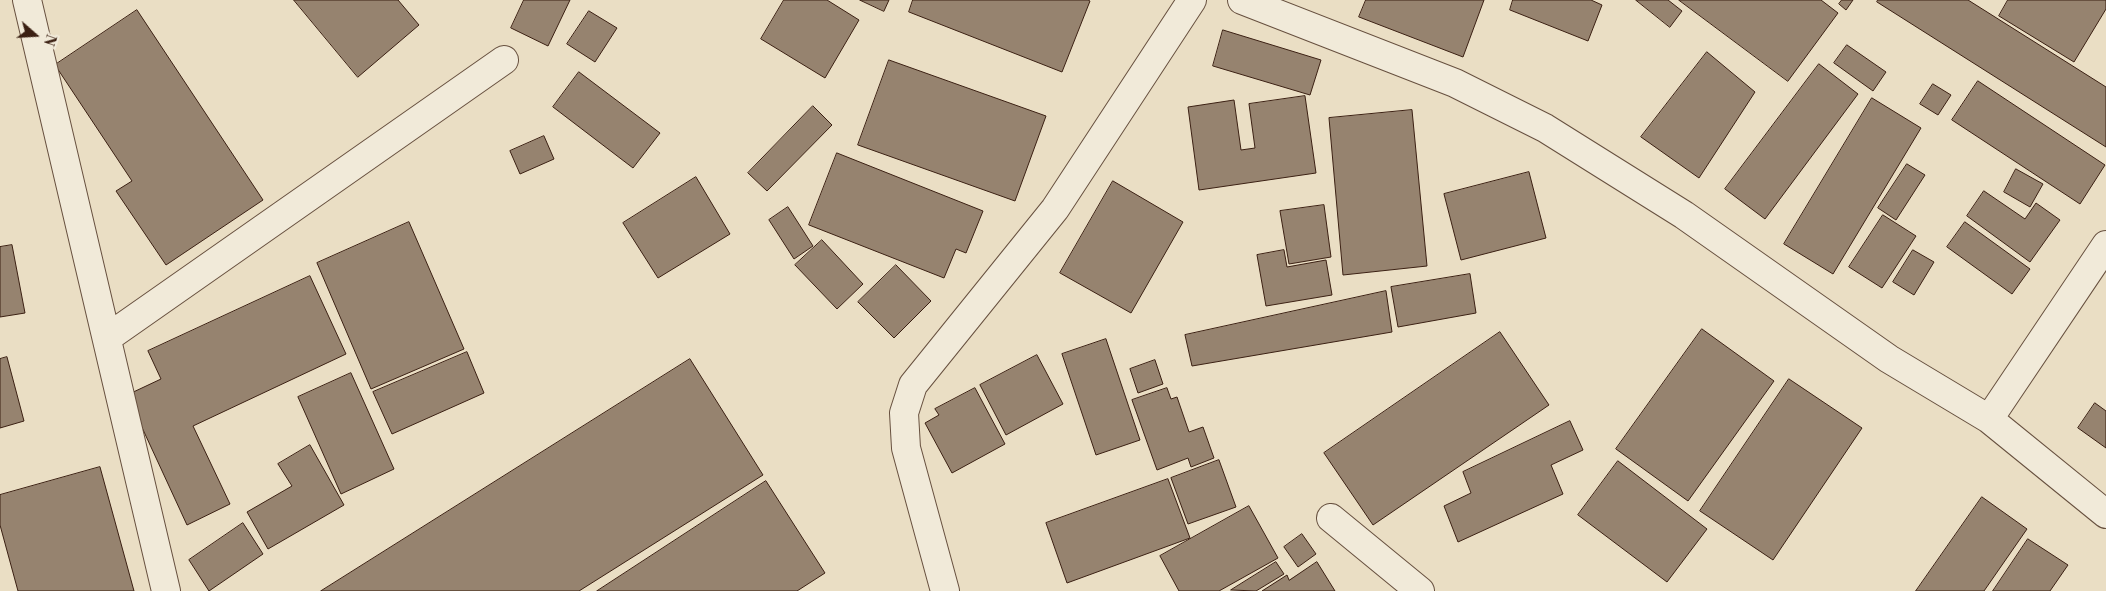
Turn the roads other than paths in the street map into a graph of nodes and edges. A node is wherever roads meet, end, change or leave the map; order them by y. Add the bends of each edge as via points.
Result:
1 (27, 0) edge
2 (1192, 0) edge
3 (1242, 0) edge
4 (504, 60) dead end
5 (2106, 245) edge
6 (107, 338) junction
7 (1989, 419) junction
8 (2106, 514) edge
9 (1331, 518) dead end
10 (166, 591) edge
11 (945, 591) edge
12 (1420, 591) edge

1 - 6 street
2 - 11 street via 1055,209 913,385 904,413 906,448
3 - 7 street via 1455,84 1545,128 1684,215 1889,359
4 - 6 street
5 - 7 street
6 - 10 street
7 - 8 street
9 - 12 street

